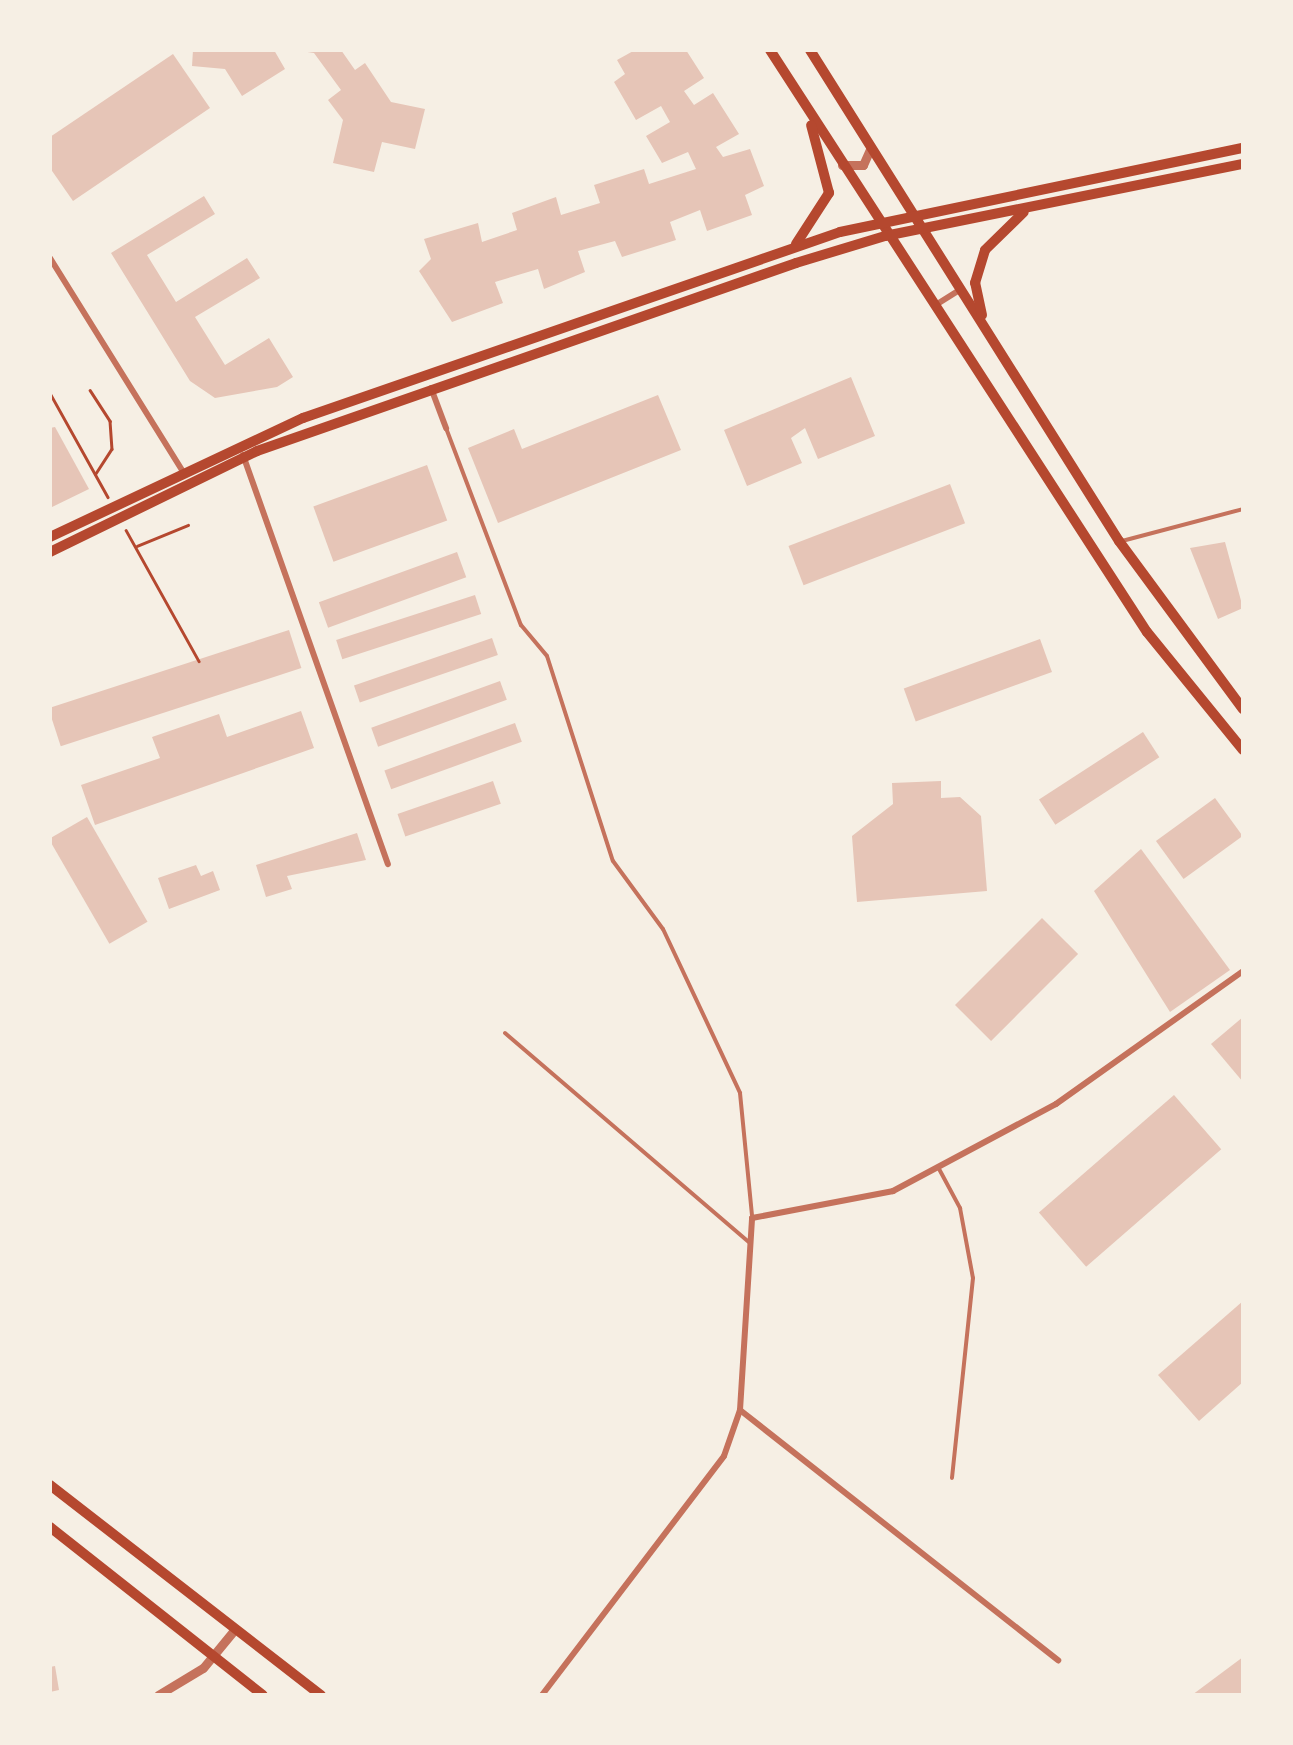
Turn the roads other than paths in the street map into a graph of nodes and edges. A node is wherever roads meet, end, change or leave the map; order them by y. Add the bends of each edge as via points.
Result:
1 (770, 50) edge
2 (810, 50) edge
3 (807, 110) junction
4 (1243, 148) edge
5 (870, 149) junction
6 (840, 164) junction
7 (1243, 164) edge
8 (1027, 209) junction
9 (912, 214) junction
10 (876, 222) junction
11 (922, 229) junction
12 (885, 236) junction
13 (788, 250) junction
14 (50, 258) edge
15 (961, 289) junction
16 (934, 306) junction
17 (985, 326) junction
18 (430, 387) junction
19 (446, 428) joint
20 (240, 444) junction
21 (244, 456) junction
22 (182, 470) junction
23 (1243, 508) edge
24 (50, 537) edge
25 (1119, 541) junction
26 (50, 552) edge
27 (1243, 710) edge
28 (1243, 750) edge
29 (388, 864) dead end
30 (1243, 972) edge
31 (505, 1033) dead end
32 (938, 1167) junction
33 (752, 1218) junction
34 (748, 1242) junction
35 (740, 1410) junction
36 (952, 1478) dead end
37 (50, 1485) edge
38 (50, 1527) edge
39 (56, 1537) edge
40 (235, 1629) junction
41 (213, 1656) junction
42 (1058, 1660) dead end
43 (158, 1695) edge
44 (262, 1695) edge
45 (322, 1695) edge
46 (542, 1695) edge

1 - 3 main road
2 - 5 main road
3 - 6 main road
3 - 13 main road via 829,194 818,222
4 - 9 main road
5 - 6 street via 862,166
5 - 9 main road
6 - 10 main road
7 - 8 main road
8 - 11 main road
8 - 17 main road via 993,237 979,266
9 - 10 main road
9 - 11 main road
10 - 12 main road
10 - 13 main road
11 - 12 main road
11 - 15 main road
12 - 16 main road
12 - 18 main road
13 - 20 main road
14 - 22 street
15 - 16 street
15 - 17 main road
16 - 28 main road via 1148,632
17 - 25 main road
18 - 19 street
18 - 21 main road
19 - 33 lane via 521,625 547,656 613,861 663,929 740,1093
20 - 21 street
20 - 22 main road
21 - 26 main road
21 - 29 street
22 - 24 main road
23 - 25 lane
25 - 27 main road
30 - 32 street via 1056,1104
31 - 34 lane
32 - 33 street via 893,1191
32 - 36 lane via 960,1208 973,1278
33 - 34 street
34 - 35 street
35 - 42 street
35 - 46 street via 724,1456
37 - 40 main road
38 - 39 main road
39 - 41 main road
40 - 41 street
40 - 45 main road
41 - 43 street
41 - 44 main road

